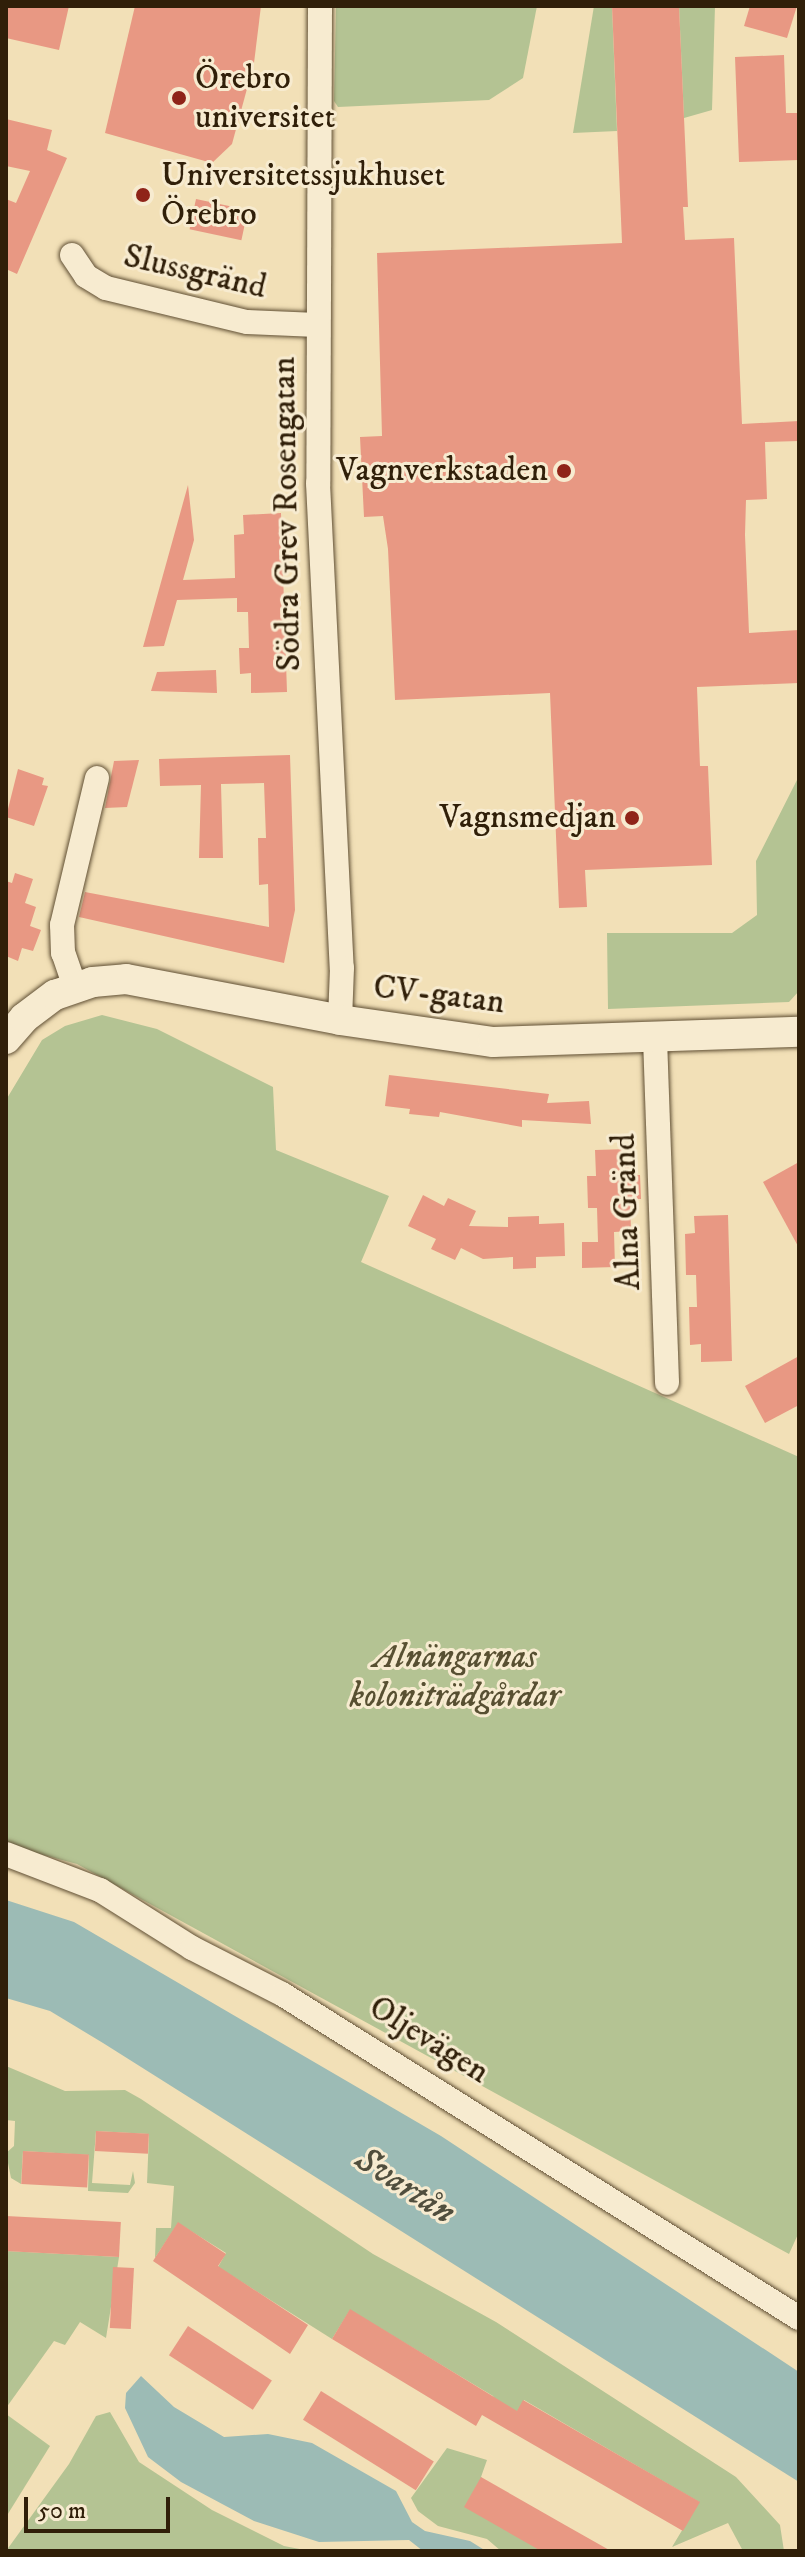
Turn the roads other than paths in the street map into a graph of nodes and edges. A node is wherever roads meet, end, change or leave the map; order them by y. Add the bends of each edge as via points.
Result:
1 (320, 6) edge
2 (72, 255) dead end
3 (317, 325) junction
4 (97, 778) dead end
5 (75, 987) junction
6 (340, 1020) junction
7 (799, 1032) edge
8 (655, 1038) junction
9 (6, 1039) edge
10 (667, 1383) dead end
11 (6, 1854) edge
12 (799, 2318) edge

1 - 3 street, Södra Grev Rosengatan
2 - 3 street, Slussgränd via 86,276 106,288 247,322
3 - 6 street, Södra Grev Rosengatan via 318,483 342,968
4 - 5 street via 62,925 63,953
5 - 6 street, CV-gatan via 137,980
5 - 9 street via 42,1002
6 - 8 street, CV-gatan via 493,1042
7 - 8 street, CV-gatan
8 - 10 street, Alna Gränd
11 - 12 street, Oljevägen via 100,1890 192,1948 282,1994

